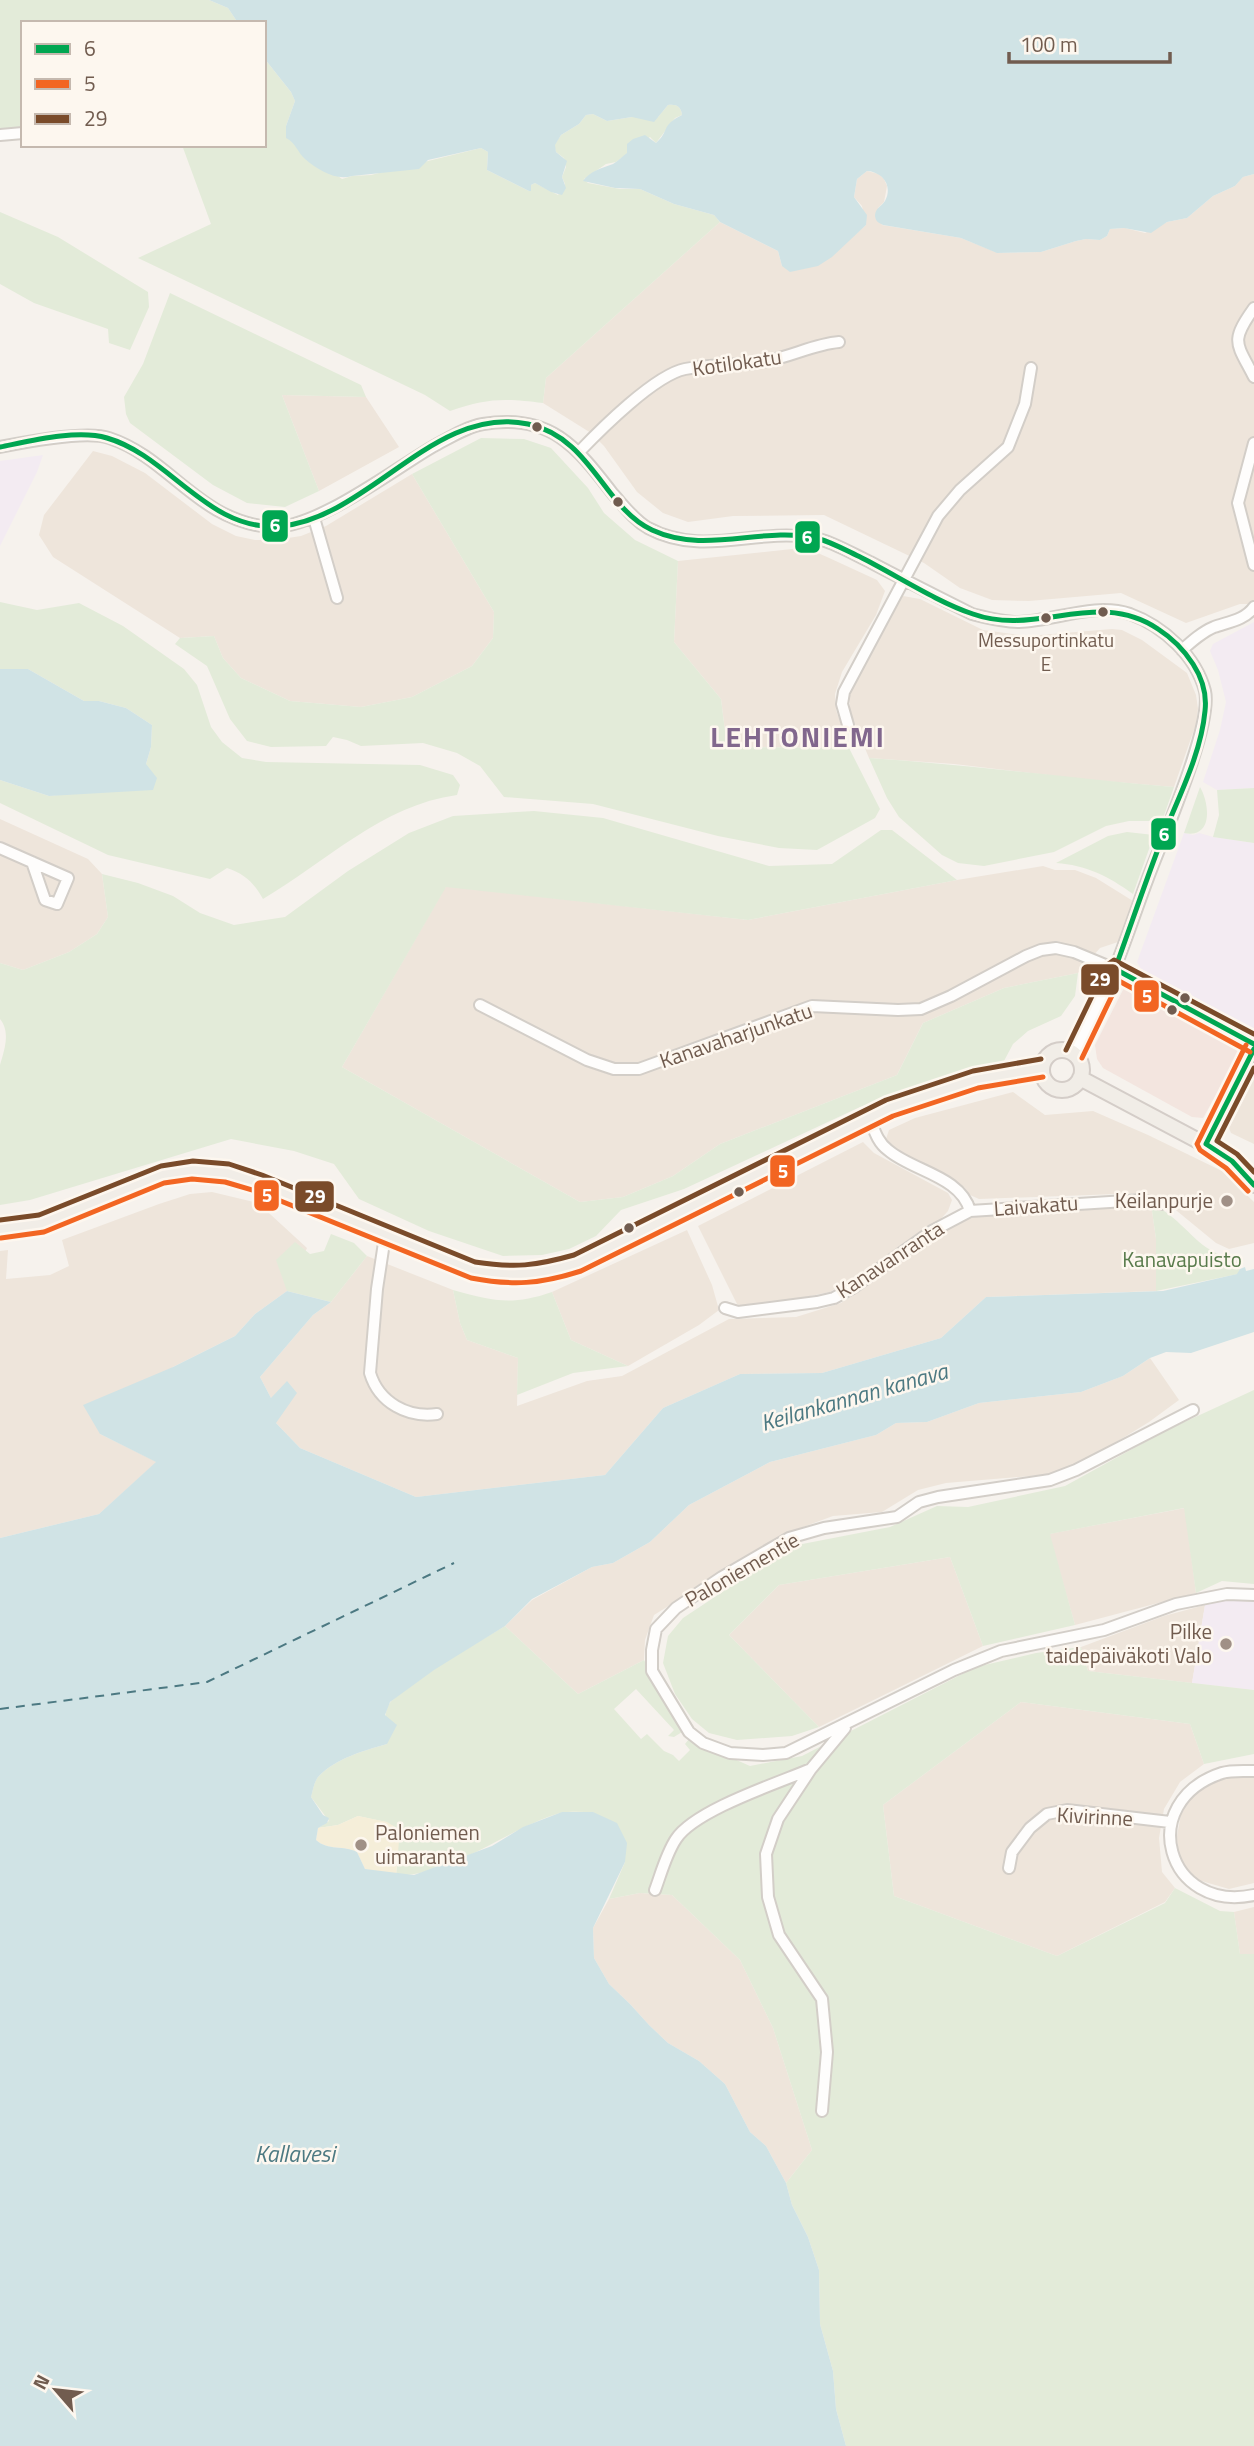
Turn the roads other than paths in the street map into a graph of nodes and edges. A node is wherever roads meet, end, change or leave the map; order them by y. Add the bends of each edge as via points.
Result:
1 (21, 133) edge
2 (0, 135) edge
3 (1254, 309) edge
4 (839, 342) dead end
5 (1031, 368) dead end
6 (1254, 377) edge
7 (1254, 443) edge
8 (0, 447) edge
9 (579, 452) junction
10 (314, 518) junction
11 (1254, 565) edge
12 (905, 579) junction
13 (337, 598) dead end
14 (1254, 607) edge
15 (1182, 650) junction
16 (848, 725) dead end
17 (0, 848) edge
18 (32, 862) dead end
19 (1115, 969) junction
20 (480, 1005) dead end
21 (1254, 1044) edge
22 (1254, 1049) edge
23 (1074, 1054) junction
24 (1042, 1068) junction
25 (1080, 1078) junction
26 (869, 1117) junction
27 (1206, 1144) junction
28 (1254, 1185) edge
29 (1161, 1204) dead end
30 (970, 1211) junction
31 (0, 1230) edge
32 (385, 1236) junction
33 (725, 1308) dead end
34 (1193, 1410) dead end
35 (437, 1414) dead end
36 (1254, 1595) edge
37 (849, 1723) junction
38 (811, 1769) junction
39 (1254, 1771) edge
40 (1170, 1822) junction
41 (1009, 1868) dead end
42 (655, 1890) dead end
43 (1254, 1895) edge
44 (822, 2111) dead end

1 - 2 street
3 - 6 street via 1237,332 1237,344
4 - 9 street, Kotilokatu via 762,362 670,374
5 - 12 street via 1025,404 1009,447 938,516
7 - 11 street via 1238,503
8 - 10 street via 107,437 228,517 271,528
9 - 10 street via 545,428 525,422 478,425 416,456
9 - 12 street via 629,513 671,538 694,543 811,537
10 - 13 street
12 - 15 street via 972,614 993,619 1020,622 1099,610 1128,614 1152,625
12 - 16 street via 844,692 842,705
14 - 15 street via 1199,635
15 - 19 street via 1205,692 1204,719
17 - 18 street
19 - 20 street, Kanavaharjunkatu via 1074,952 1041,950 921,1009 812,1006 639,1069 614,1069 587,1060
19 - 21 street, Kanavaharjunkatu
19 - 23 street
22 - 27 street
23 - 24 main road via 1063,1050 1051,1053
23 - 25 main road via 1082,1067
24 - 25 main road via 1044,1078 1057,1089 1073,1086
24 - 26 main road via 915,1097
25 - 27 main road
26 - 30 street, Laivakatu via 889,1152 958,1190
26 - 32 main road via 577,1263 539,1274 473,1270
27 - 28 main road via 1232,1161
29 - 30 street, Laivakatu via 1141,1200
30 - 33 street, Kanavanranta via 932,1231 834,1298 738,1312
31 - 32 main road via 41,1224 162,1175 192,1171 259,1183
32 - 35 street via 370,1373 374,1387 405,1411
34 - 37 street, Paloniementie via 1050,1480 938,1497 919,1502 897,1517 789,1538 710,1584 656,1629 652,1671 679,1718 703,1743 730,1753 786,1753
36 - 37 street, Paloniementie via 1227,1594 1176,1604 1104,1630 1001,1651
37 - 38 street
38 - 42 street via 689,1826 676,1839
38 - 44 street via 778,1819 768,1843 766,1865 768,1897 779,1935 822,1999 827,2052
39 - 40 street via 1223,1772 1194,1786
40 - 41 street, Kivirinne via 1067,1810 1047,1814 1012,1852
40 - 43 street via 1171,1851 1179,1869 1193,1883 1212,1894

